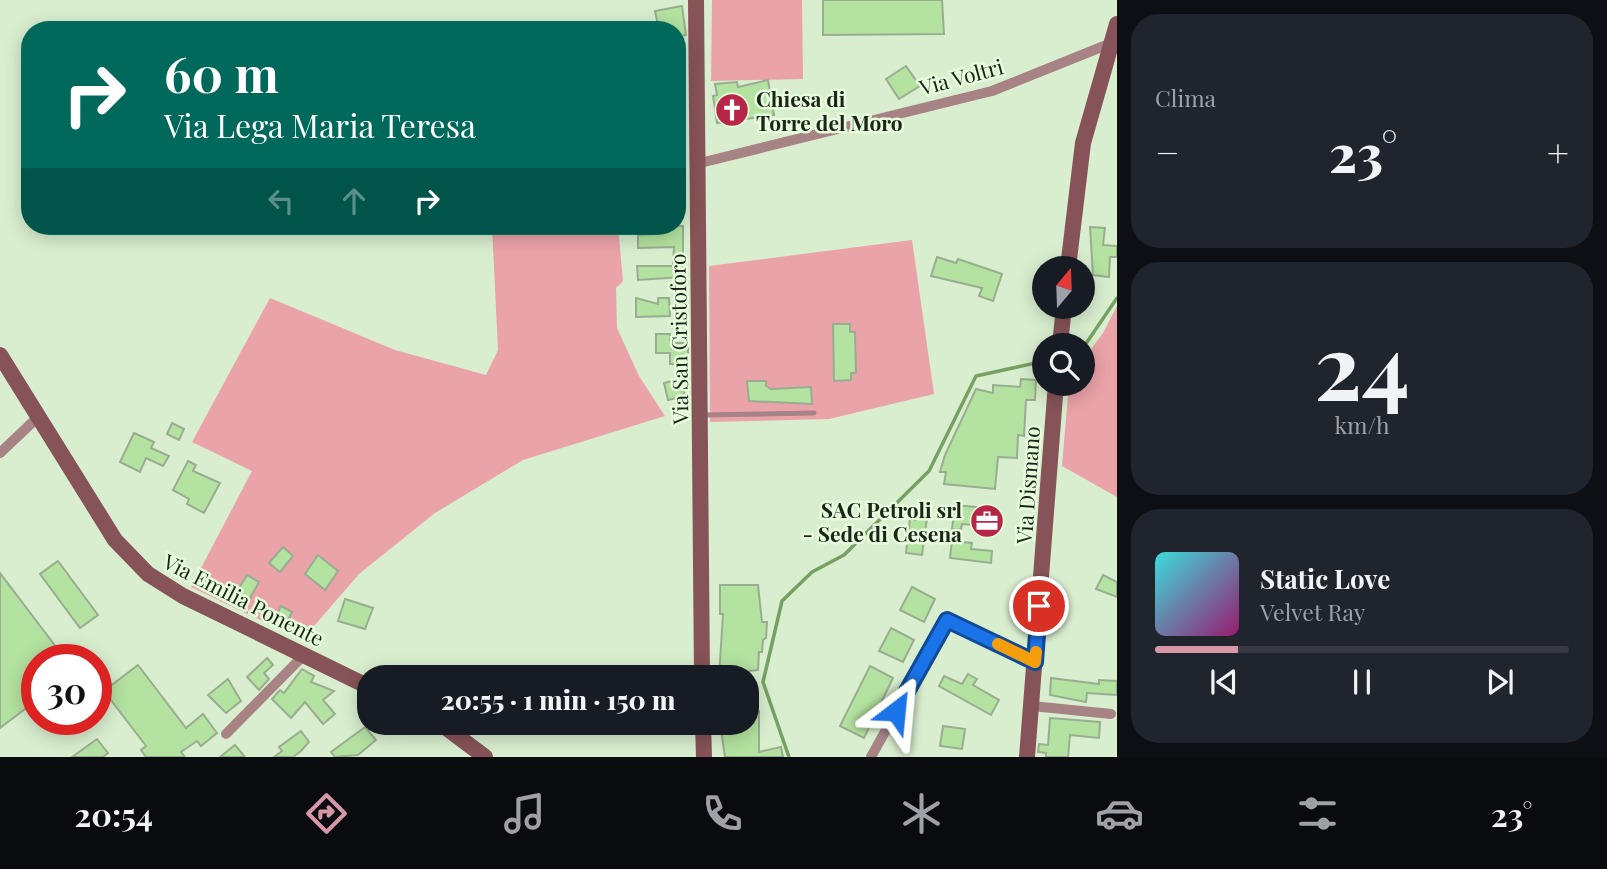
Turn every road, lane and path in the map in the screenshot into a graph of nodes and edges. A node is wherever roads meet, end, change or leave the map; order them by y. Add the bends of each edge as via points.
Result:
1 (696, 0) edge
2 (1117, 24) edge
3 (1109, 44) junction
4 (696, 164) junction
5 (1069, 256) edge
6 (0, 355) edge
7 (1055, 396) edge
8 (814, 414) dead end
9 (700, 415) junction
10 (37, 418) junction
11 (0, 453) edge
12 (304, 655) junction
13 (1035, 662) junction
14 (702, 665) edge
15 (357, 681) edge
16 (1032, 706) junction
17 (1111, 714) dead end
18 (226, 734) dead end
19 (456, 735) edge
20 (703, 735) edge
21 (485, 757) edge
22 (704, 757) edge
23 (871, 757) edge
24 (1027, 757) edge

1 - 4 main road, Via San Cristoforo
2 - 3 main road
3 - 4 street, Via Voltri via 992,91
3 - 5 main road via 1083,143
4 - 9 main road, Via San Cristoforo
6 - 10 main road, Via Emilia Ponente
7 - 13 main road, Via Dismano
8 - 9 lane
9 - 14 main road, Via San Cristoforo
10 - 11 street
10 - 12 main road, Via Emilia Ponente via 133,561 183,596
12 - 15 main road, Via Emilia Ponente
12 - 18 street
13 - 16 main road, Via Dismano
13 - 23 street via 947,620
16 - 17 street
16 - 24 main road, Via Dismano
19 - 21 main road
20 - 22 main road

